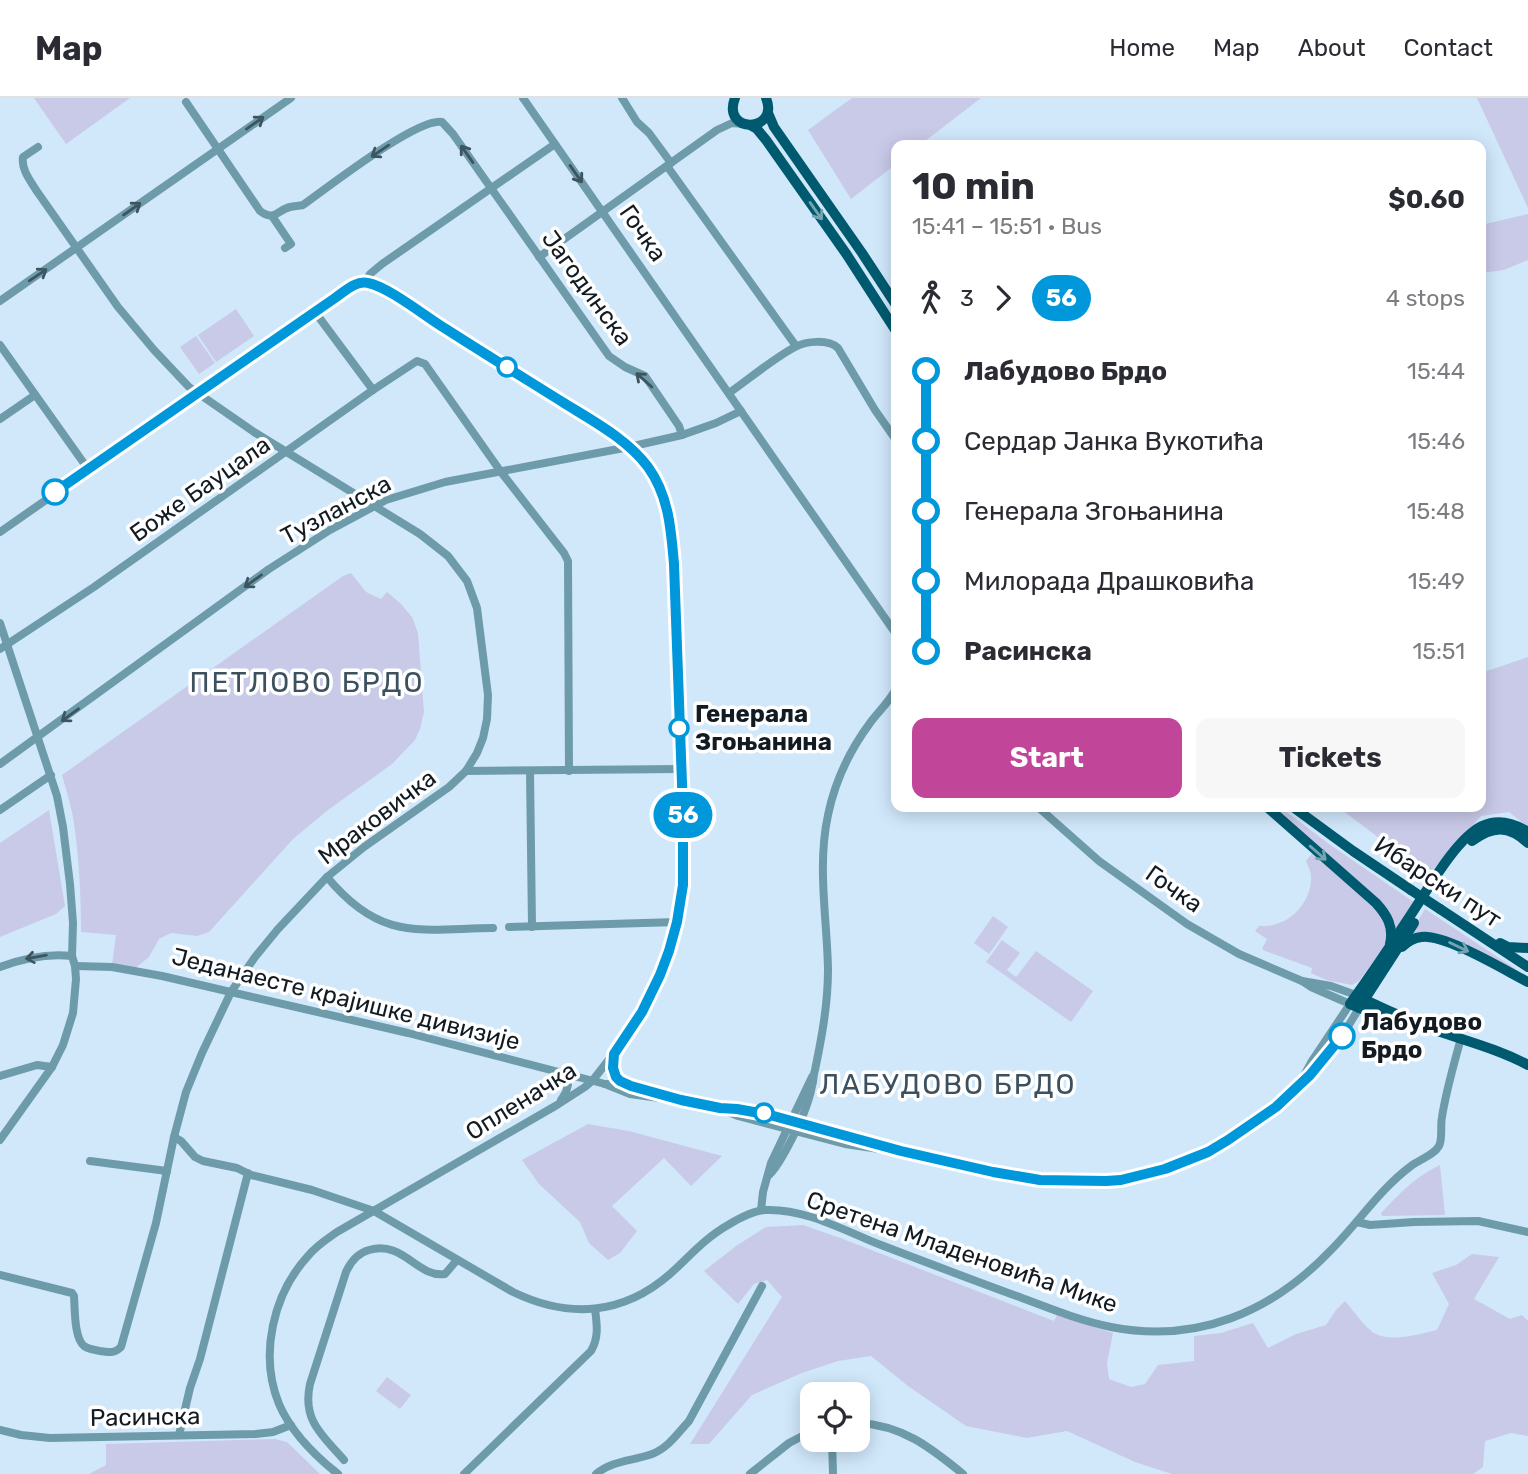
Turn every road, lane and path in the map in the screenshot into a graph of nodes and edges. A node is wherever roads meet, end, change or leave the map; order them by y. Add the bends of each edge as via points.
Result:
1 (291, 98) edge
2 (523, 98) edge
3 (622, 98) edge
4 (766, 98) edge
5 (734, 100) edge
6 (186, 102) dead end
7 (768, 113) junction
8 (747, 125) junction
9 (717, 130) junction
10 (555, 144) junction
11 (38, 147) dead end
12 (218, 149) junction
13 (669, 165) junction
14 (491, 188) junction
15 (602, 212) junction
16 (272, 216) junction
17 (289, 242) dead end
18 (76, 248) junction
19 (539, 257) junction
20 (360, 283) junction
21 (891, 297) edge
22 (0, 301) edge
23 (315, 312) junction
24 (891, 323) edge
25 (0, 345) edge
26 (796, 346) junction
27 (373, 390) junction
28 (729, 393) junction
29 (197, 394) junction
30 (35, 395) junction
31 (741, 411) junction
32 (0, 419) edge
33 (891, 432) edge
34 (682, 435) junction
35 (629, 447) junction
36 (286, 452) junction
37 (88, 470) junction
38 (501, 472) junction
39 (374, 506) junction
40 (0, 532) edge
41 (0, 623) edge
42 (891, 627) edge
43 (4, 646) edge
44 (891, 701) edge
45 (38, 738) junction
46 (0, 764) edge
47 (681, 769) junction
48 (466, 771) junction
49 (530, 771) junction
50 (569, 771) junction
51 (51, 775) junction
52 (0, 810) edge
53 (1044, 812) edge
54 (1273, 812) edge
55 (1300, 812) edge
56 (1528, 832) edge
57 (1528, 843) edge
58 (327, 877) junction
59 (677, 922) junction
60 (509, 927) dead end
61 (532, 927) junction
62 (494, 928) dead end
63 (1471, 929) junction
64 (1528, 948) edge
65 (1392, 950) junction
66 (72, 956) junction
67 (75, 966) junction
68 (0, 967) edge
69 (1528, 967) edge
70 (1528, 982) edge
71 (231, 992) junction
72 (1358, 1002) junction
73 (1461, 1038) junction
74 (614, 1054) junction
75 (1528, 1065) edge
76 (52, 1067) junction
77 (560, 1072) junction
78 (0, 1076) edge
79 (593, 1080) junction
80 (605, 1083) junction
81 (631, 1086) junction
82 (681, 1100) junction
83 (557, 1105) junction
84 (720, 1108) junction
85 (795, 1121) junction
86 (791, 1131) junction
87 (174, 1137) junction
88 (0, 1140) edge
89 (901, 1151) junction
90 (90, 1161) dead end
91 (167, 1171) junction
92 (248, 1173) junction
93 (761, 1210) junction
94 (374, 1211) junction
95 (1357, 1222) junction
96 (1528, 1232) edge
97 (457, 1260) junction
98 (0, 1275) edge
99 (762, 1286) dead end
100 (595, 1309) junction
101 (870, 1424) edge
102 (291, 1425) junction
103 (0, 1430) edge
104 (179, 1436) junction
105 (800, 1437) edge
106 (832, 1452) edge
107 (344, 1460) dead end
108 (338, 1474) edge
109 (464, 1474) edge
110 (596, 1474) edge
111 (750, 1474) edge
112 (833, 1474) edge
113 (964, 1474) edge

12 -> 1 street
2 - 10 street, Гочка
3 - 13 street
4 - 7 main road
5 - 8 main road via 734,115
5 - 9 street
6 - 12 street
7 - 8 main road via 761,122
7 - 21 main road
8 - 9 street via 732,123
8 -> 24 main road via 766,140
9 - 13 street
10 - 14 street
10 -> 15 street, Гочка
11 - 18 street, Мраковичка via 23,157 23,167
12 - 16 street via 260,211
18 -> 12 street
13 - 15 street
13 - 26 street
14 -> 16 street, Јагодинска via 446,125 437,121 409,132 303,205
14 - 19 street, Јагодинска
14 - 20 street
15 - 19 street
15 - 28 street, Гочка
16 - 17 street
22 -> 18 street
18 - 29 street, Мраковичка via 136,330
34 -> 19 street, Јагодинска via 645,376 609,356
20 - 23 street
20 - 35 street, Опленачка via 391,293
23 - 27 street
23 - 29 street
25 - 30 street
26 - 28 street
26 - 33 street via 835,345
27 - 36 street, Боже Бауцала
27 - 38 street, Боже Бауцала via 421,361
28 - 31 street, Гочка
29 - 36 street, Мраковичка
29 - 37 street
30 - 32 street
30 - 37 street
31 - 34 street, Тузланска
31 - 42 street, Гочка
34 - 35 street, Тузланска
35 - 38 street, Тузланска
35 - 47 street, Опленачка via 654,476 670,523
36 - 39 street, Мраковичка
36 - 43 street, Боже Бауцала
37 - 40 street
38 - 39 street, Тузланска via 430,486
38 - 50 street via 568,561
39 -> 45 street, Тузланска via 269,569
39 - 48 street, Мраковичка via 448,556 474,599 488,712 483,738
41 - 43 street
43 - 45 street
44 - 85 street via 847,760 828,814 823,847 826,1012 812,1088
45 - 46 street, Тузланска
45 - 51 street
47 - 50 street
47 - 59 street, Опленачка via 684,870
48 - 49 street
48 - 58 street, Мраковичка
49 - 50 street
49 - 61 street
51 - 52 street
51 - 66 street via 66,852
53 - 72 street, Гочка via 1099,861 1187,924 1239,954 1302,981 1331,986
54 -> 65 main road via 1381,908 1391,929
55 - 63 main road, Ибарски пут, bridge
56 - 65 main road via 1498,822 1466,837
57 - 65 main road via 1506,829 1473,840
58 - 62 street via 365,913 395,927
58 - 71 street, Мраковичка via 278,929
59 - 61 street
59 - 74 street, Опленачка via 652,992
60 - 61 street
63 - 64 main road via 1508,947
63 - 69 main road, Ибарски пут
65 -> 70 main road via 1422,936 1431,937
65 - 72 main road, Једанаесте крајишке дивизије
66 - 67 street
66 -> 68 street via 35,956
67 - 71 street, Једанаесте крајишке дивизије via 133,970
67 - 76 street via 71,1022
71 - 77 street, Једанаесте крајишке дивизије
71 - 87 street, Мраковичка via 192,1078
72 - 73 main road
72 - 89 street, Једанаесте крајишке дивизије via 1307,1068 1300,1084 1276,1107 1208,1152 1165,1169 1121,1180 1040,1180
73 - 75 main road
73 - 95 street, Сретена Младеновића Мике via 1438,1148 1393,1181
74 - 79 street, Опленачка
74 - 81 street via 615,1075
76 - 78 street via 37,1065
76 - 88 street
77 - 79 street, Једанаесте крајишке дивизије
77 - 83 street via 568,1088
79 - 80 street, Једанаесте крајишке дивизије
79 - 83 street, Опленачка
80 - 81 street, Једанаесте крајишке дивизије
80 - 82 street, Једанаесте крајишке дивизије via 630,1094
81 - 82 street, Једанаесте крајишке дивизије
82 - 84 street, Једанаесте крајишке дивизије
83 - 94 street, Опленачка
84 - 85 street, Једанаесте крајишке дивизије
84 - 86 street, Једанаесте крајишке дивизије
85 - 86 street
85 - 89 street, Једанаесте крајишке дивизије
86 - 89 street, Једанаесте крајишке дивизије via 856,1147
86 - 93 street via 776,1150
87 - 91 street, Мраковичка
87 - 92 street via 199,1159
90 - 91 street
91 - 98 street, Мраковичка via 141,1282 118,1350 110,1353 83,1346 70,1292
92 - 94 street
92 - 104 street
93 - 95 street, Сретена Младеновића Мике via 812,1217 1078,1318 1144,1331 1196,1328 1252,1311 1300,1280
93 - 100 street via 720,1230 649,1290 623,1303
94 - 97 street
94 - 102 street, Опленачка via 316,1248 283,1294 270,1358 278,1402
95 - 96 street via 1478,1221
97 - 100 street via 534,1301 563,1309
97 - 107 street via 445,1274 437,1275 384,1248 364,1252 350,1263 307,1399 315,1426
99 - 110 street via 689,1420 676,1435 652,1454 608,1465
100 - 109 street via 598,1334 591,1352
101 - 113 street via 906,1434
102 - 104 street, Расинска via 268,1433
102 - 108 street, Опленачка
103 - 104 street, Расинска via 50,1438
105 - 111 street
106 - 112 street

